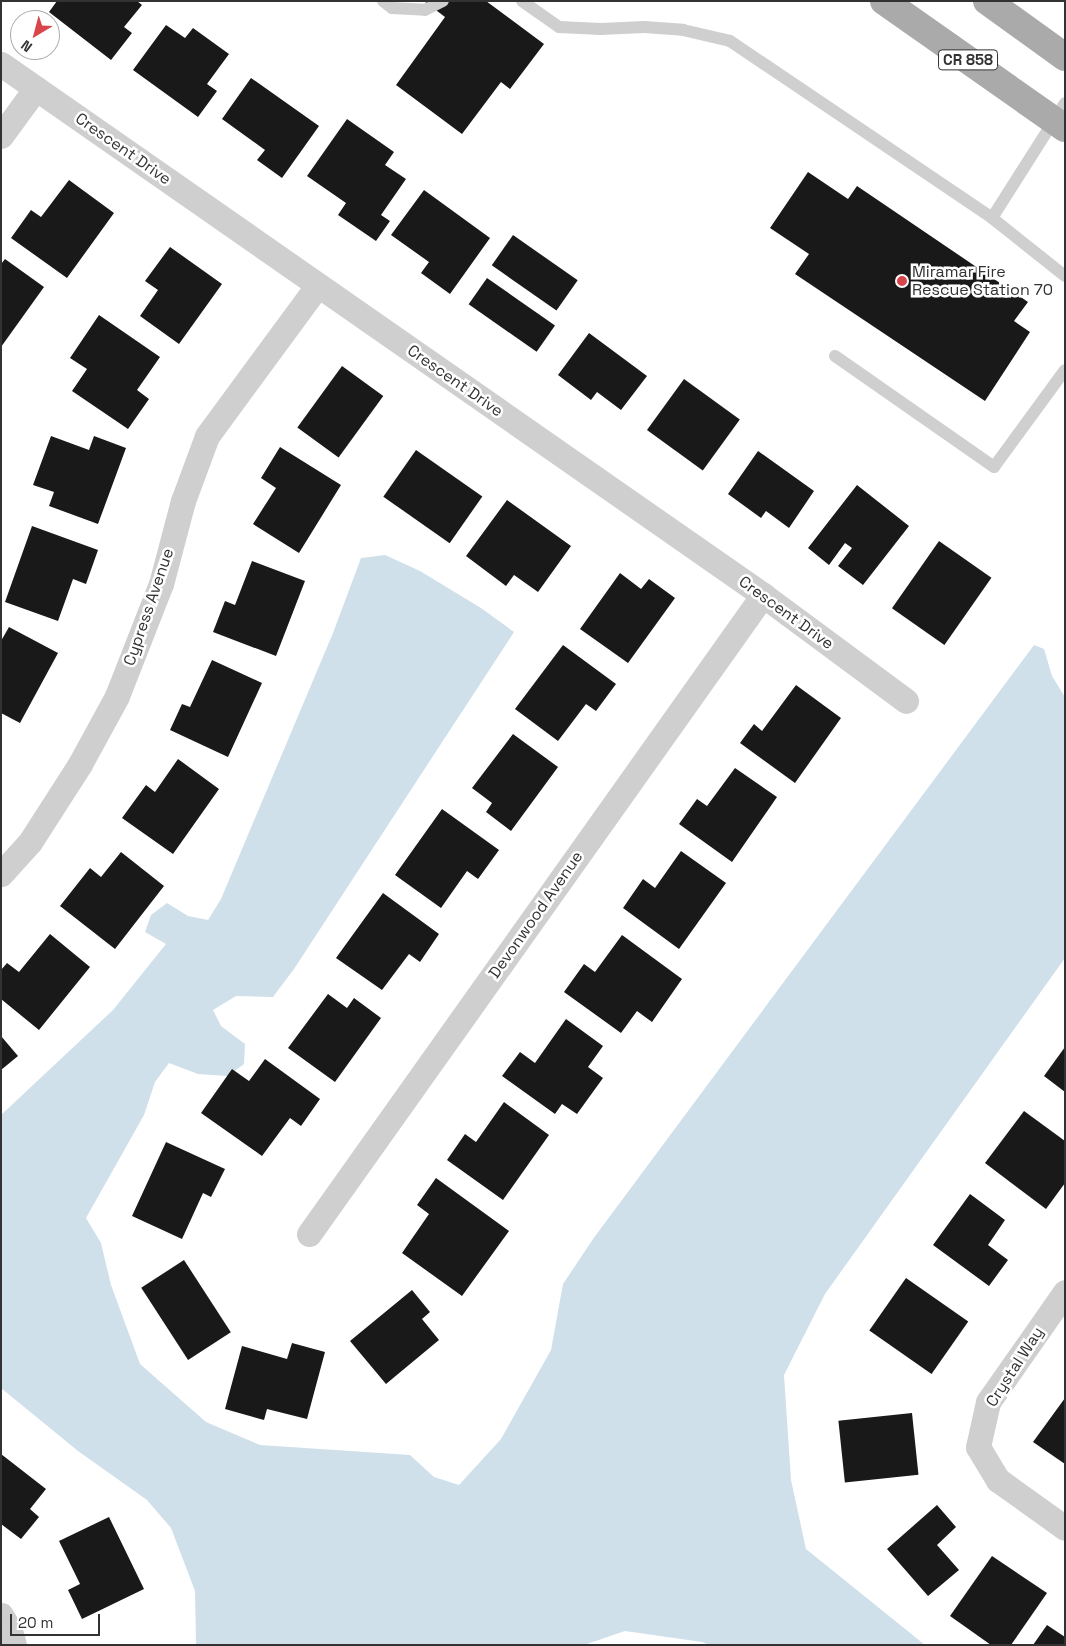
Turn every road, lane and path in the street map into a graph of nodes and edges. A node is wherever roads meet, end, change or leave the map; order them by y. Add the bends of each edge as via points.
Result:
1 (383, 1) edge
2 (443, 1) edge
3 (522, 1) edge
4 (884, 1) edge
5 (987, 1) edge
6 (1065, 57) edge
7 (1, 64) edge
8 (36, 88) junction
9 (1061, 117) edge
10 (1, 136) edge
11 (992, 218) junction
12 (1065, 276) edge
13 (318, 285) junction
14 (835, 356) dead end
15 (1065, 370) edge
16 (763, 595) junction
17 (906, 701) dead end
18 (1, 874) edge
19 (309, 1234) dead end
20 (1065, 1292) edge
21 (1065, 1528) edge
22 (1, 1615) edge
23 (14, 1645) edge

1 - 2 lane via 392,8 424,10
3 - 11 lane via 558,28 683,30 730,42
4 - 9 main road, CR 858
5 - 6 main road
7 - 8 street, Crescent Drive
8 - 10 street
8 - 13 street, Crescent Drive
9 - 11 lane
11 - 12 lane
13 - 16 street, Crescent Drive
13 - 18 street, Cypress Avenue via 207,436 183,501 161,584 117,696 80,764 30,842
14 - 15 lane via 994,467
16 - 17 street, Crescent Drive
16 - 19 street, Devonwood Avenue
20 - 21 street, Crystal Way via 988,1402 978,1447 998,1480
22 - 23 street

